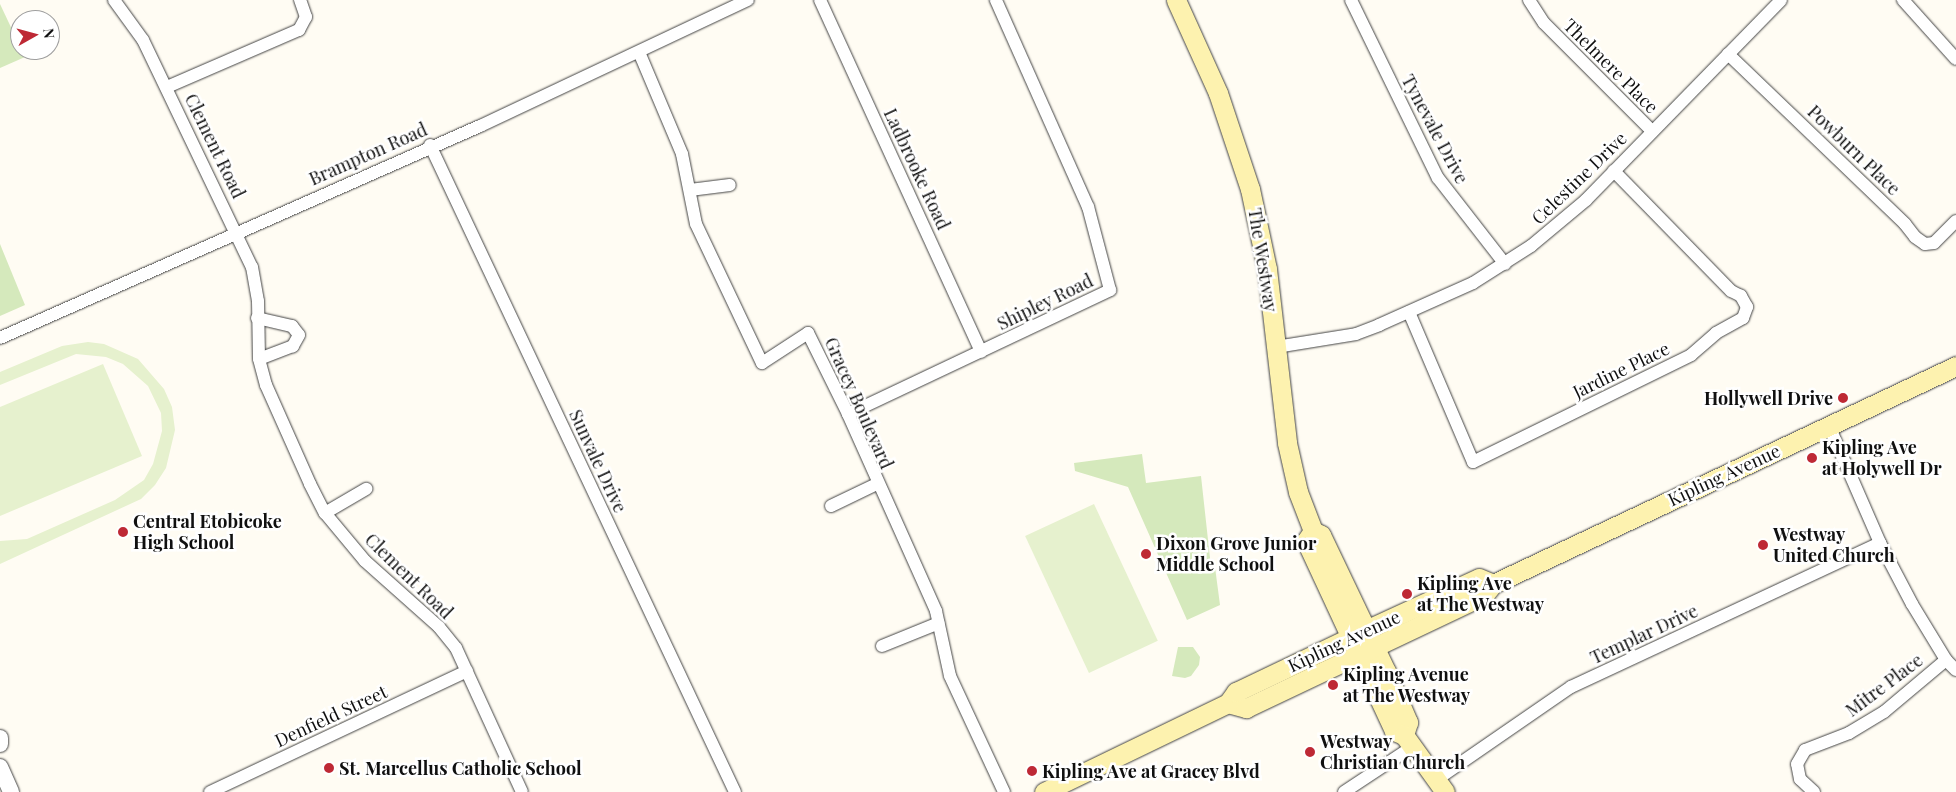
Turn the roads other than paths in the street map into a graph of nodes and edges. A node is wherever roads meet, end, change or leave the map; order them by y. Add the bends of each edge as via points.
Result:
1 (114, 0) edge
2 (300, 0) edge
3 (748, 0) edge
4 (820, 0) edge
5 (996, 0) edge
6 (1176, 0) edge
7 (1351, 0) edge
8 (1529, 0) edge
9 (1781, 0) edge
10 (1903, 0) edge
11 (639, 52) junction
12 (1728, 54) junction
13 (1956, 59) edge
14 (168, 87) junction
15 (1652, 132) junction
16 (430, 145) junction
17 (1614, 171) junction
18 (730, 185) dead end
19 (690, 190) junction
20 (1956, 221) edge
21 (237, 232) junction
22 (1505, 264) junction
23 (1409, 312) junction
24 (257, 318) junction
25 (0, 338) edge
26 (1276, 347) junction
27 (981, 352) junction
28 (259, 360) junction
29 (1956, 366) edge
30 (848, 414) junction
31 (1830, 426) junction
32 (877, 484) junction
33 (366, 490) dead end
34 (831, 506) dead end
35 (326, 514) junction
36 (1313, 531) junction
37 (1880, 543) junction
38 (1493, 584) junction
39 (939, 622) junction
40 (1366, 630) junction
41 (1349, 638) junction
42 (882, 646) dead end
43 (1374, 648) junction
44 (1357, 656) junction
45 (1946, 660) junction
46 (1956, 670) edge
47 (467, 671) junction
48 (1228, 703) junction
49 (0, 738) edge
50 (1408, 741) junction
51 (0, 744) edge
52 (0, 767) edge
53 (1440, 786) edge
54 (11, 792) edge
55 (210, 792) edge
56 (522, 792) edge
57 (735, 792) edge
58 (1004, 792) edge
59 (1044, 792) edge
60 (1344, 792) edge
61 (1814, 792) edge

1 - 14 street, Clement Road via 143,40
2 - 14 street via 306,17 296,32
3 - 11 street, Brampton Road
4 - 27 street, Ladbrooke Road
5 - 27 street, Shipley Road via 1088,207 1110,290
6 - 26 main road, The Westway via 1218,93 1243,162 1262,242
7 - 22 street, Tynevale Drive via 1438,178
8 - 15 street, Thelmere Place via 1544,23
9 - 12 street, Celestine Drive
10 - 13 street
11 - 16 street, Brampton Road via 480,126
11 - 19 street, Gracey Boulevard via 682,154
12 - 15 street, Celestine Drive
12 - 20 street, Powburn Place via 1915,237 1925,244 1934,243
14 - 21 street, Clement Road
15 - 17 street, Celestine Drive
16 - 21 street, Brampton Road
16 - 57 street, Sunvale Drive
17 - 22 street, Celestine Drive via 1570,215
17 - 23 street, Jardine Place via 1730,291 1741,296 1747,307 1743,318 1716,333 1691,355 1473,462
18 - 19 street
19 - 30 street, Gracey Boulevard via 696,224 762,363 808,333
21 - 24 street, Clement Road via 256,284
21 - 25 street, Brampton Road
22 - 23 street, Celestine Drive
23 - 26 street, Celestine Drive via 1356,334
24 - 28 street, Clement Road
24 - 28 street via 292,326 299,335 293,346
26 - 36 main road, The Westway via 1291,462
27 - 30 street, Shipley Road
28 - 35 street, Clement Road via 266,385
29 - 31 main road, Kipling Avenue
30 - 32 street, Gracey Boulevard
31 - 37 street
31 - 38 main road, Kipling Avenue
32 - 34 street
32 - 39 street, Gracey Boulevard
33 - 35 street
35 - 47 street, Clement Road via 365,561 439,626 456,648
36 - 40 main road, The Westway via 1321,535
36 - 41 main road, The Westway via 1306,541
37 - 45 street
37 - 53 street, Templar Drive via 1571,687
38 - 40 main road, Kipling Avenue via 1479,578
38 - 43 main road, Kipling Avenue via 1484,595
39 - 42 street
39 - 58 street, Gracey Boulevard via 950,676
40 - 41 main road, Kipling Avenue
40 - 43 main road, The Westway
41 - 44 main road, The Westway
41 - 48 main road, Kipling Avenue via 1236,692
43 - 44 main road, Kipling Avenue
43 - 50 main road, The Westway via 1408,722
44 - 48 main road, Kipling Avenue via 1246,708
44 - 50 main road, The Westway via 1394,731
45 - 46 street
45 - 61 street, Mitre Place via 1884,712 1848,733 1805,750 1797,764 1800,779
47 - 55 street, Denfield Street
47 - 56 street, Clement Road
48 - 59 main road, Kipling Avenue
49 - 51 street
50 - 53 main road, The Westway
50 - 60 street
52 - 54 street

